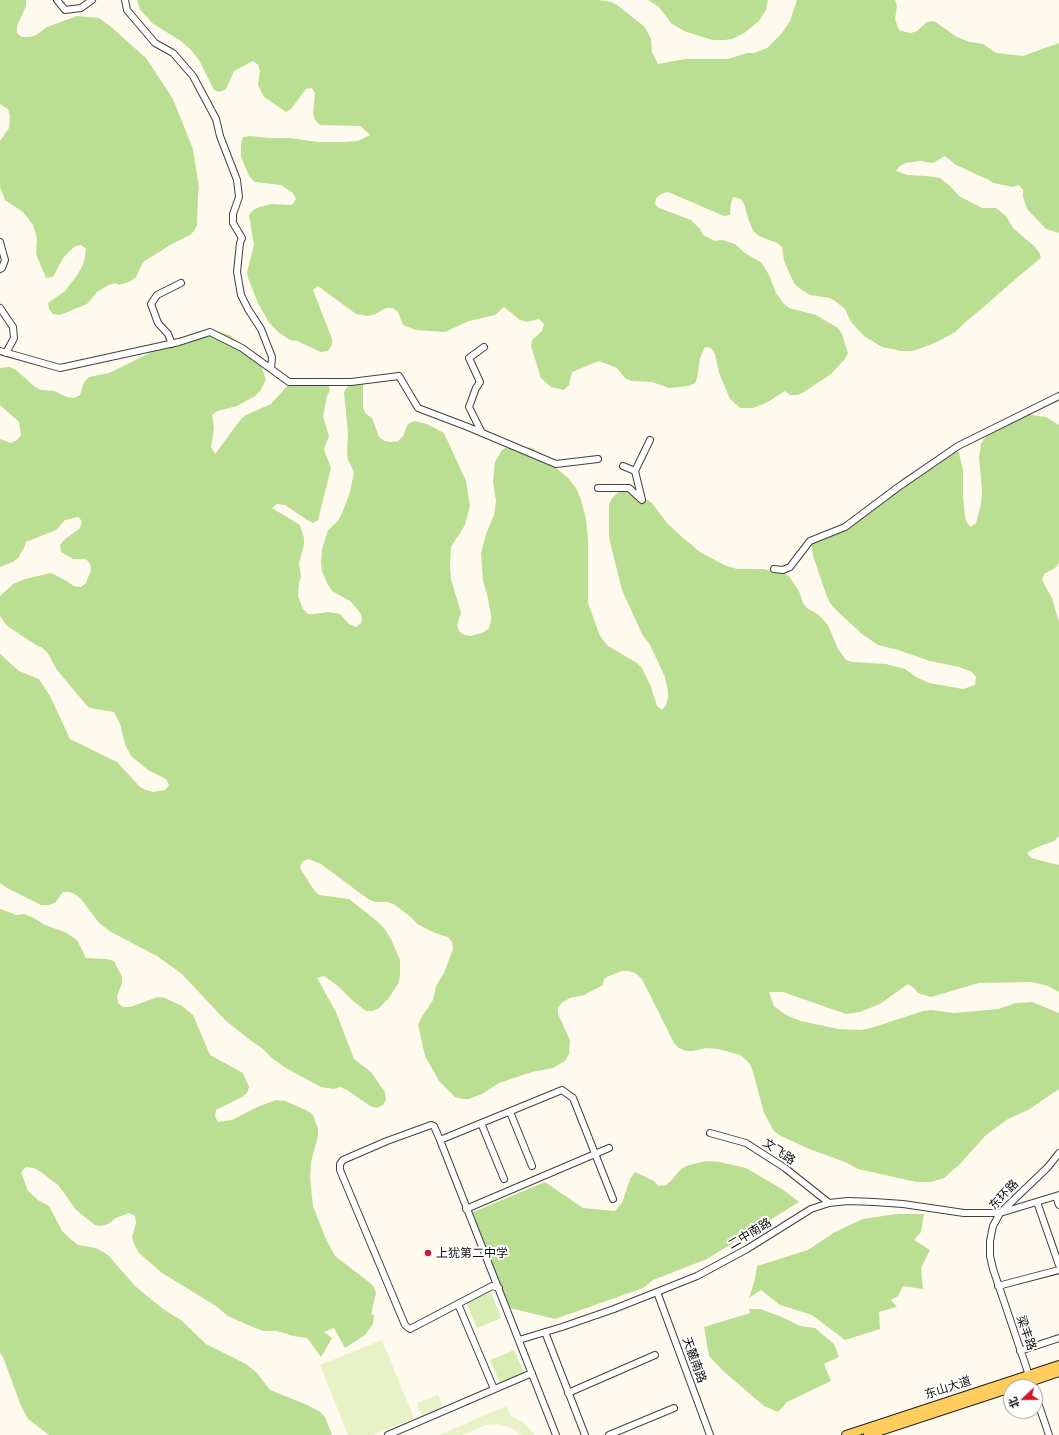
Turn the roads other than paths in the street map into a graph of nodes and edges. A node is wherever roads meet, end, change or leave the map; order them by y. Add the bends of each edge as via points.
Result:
1 (57, 0) edge
2 (92, 0) edge
3 (125, 0) edge
4 (0, 242) edge
5 (0, 269) edge
6 (181, 283) dead end
7 (0, 308) edge
8 (172, 344) junction
9 (484, 347) dead end
10 (3, 352) edge
11 (271, 369) junction
12 (1059, 396) edge
13 (482, 433) junction
14 (650, 440) dead end
15 (598, 459) dead end
16 (623, 466) dead end
17 (635, 471) junction
18 (598, 488) dead end
19 (774, 568) dead end
20 (510, 1112) junction
21 (481, 1123) junction
22 (710, 1133) dead end
23 (440, 1140) junction
24 (609, 1148) dead end
25 (1059, 1153) edge
26 (595, 1154) junction
27 (532, 1166) dead end
28 (504, 1179) dead end
29 (1058, 1196) edge
30 (613, 1199) dead end
31 (1037, 1202) junction
32 (829, 1203) junction
33 (1059, 1205) edge
34 (466, 1209) junction
35 (1000, 1213) junction
36 (1059, 1265) edge
37 (1059, 1270) edge
38 (998, 1286) junction
39 (498, 1288) junction
40 (657, 1292) junction
41 (458, 1304) junction
42 (545, 1332) junction
43 (1059, 1338) edge
44 (519, 1340) junction
45 (1020, 1350) junction
46 (655, 1355) dead end
47 (1059, 1365) edge
48 (1059, 1372) edge
49 (532, 1373) junction
50 (1029, 1379) edge
51 (1034, 1379) edge
52 (1036, 1379) edge
53 (494, 1389) junction
54 (1003, 1389) edge
55 (1003, 1391) edge
56 (568, 1393) junction
57 (674, 1408) dead end
58 (1043, 1417) edge
59 (388, 1435) edge
60 (556, 1435) edge
61 (585, 1435) edge
62 (609, 1435) edge
63 (710, 1435) edge
64 (846, 1435) edge
65 (868, 1435) edge
66 (1049, 1435) edge

1 - 2 street via 65,10 81,8
3 - 11 street via 127,10 155,43 173,53 194,76 216,119 237,180 239,197 233,214 233,223 242,238 238,272 241,295 272,356
4 - 5 street via 5,260
6 - 8 street via 156,295 152,304 158,323 168,334
7 - 10 street via 13,327 14,338
8 - 10 street via 60,368
8 - 11 street via 210,332 242,348
9 - 13 street via 469,358 480,382 469,406
11 - 13 street via 289,382 351,382 399,376 418,408
12 - 19 street via 958,446 845,527 810,541 790,568
13 - 15 street via 556,464
14 - 17 street
16 - 17 street
17 - 18 street via 642,500 629,488
20 - 21 street
20 - 26 street via 562,1090 573,1098
20 - 27 street
21 - 23 street
21 - 28 street
22 - 32 street, 文飞路 via 746,1143 785,1168
23 - 34 street
23 - 41 street via 434,1126 431,1125 343,1160 340,1170 405,1325 410,1329
24 - 26 street
25 - 35 street, 东环路
26 - 30 street
26 - 34 street
29 - 31 street, 二中南路
29 - 33 street
31 - 35 street, 二中南路
31 - 36 street
32 - 35 street, 二中南路 via 874,1202 964,1213
32 - 40 street, 二中南路 via 811,1209 698,1276
34 - 39 street
35 - 38 street, 东环路 via 993,1226 990,1241 990,1256
37 - 38 street
38 - 45 street, 梁丰路
39 - 41 street via 492,1286
39 - 44 street
40 - 42 street, 二中南路
40 - 63 street, 天麓南路
41 - 53 street
42 - 44 street, 二中南路
42 - 56 street
43 - 45 street
44 - 49 street
45 - 50 street, 梁丰路
46 - 56 street
47 - 51 main road, 东山大道
48 - 52 main road, 东山大道
49 - 53 street
49 - 60 street
53 - 59 street
54 - 64 main road, 东山大道
55 - 65 main road, 东山大道
56 - 61 street
57 - 62 street
58 - 66 street

